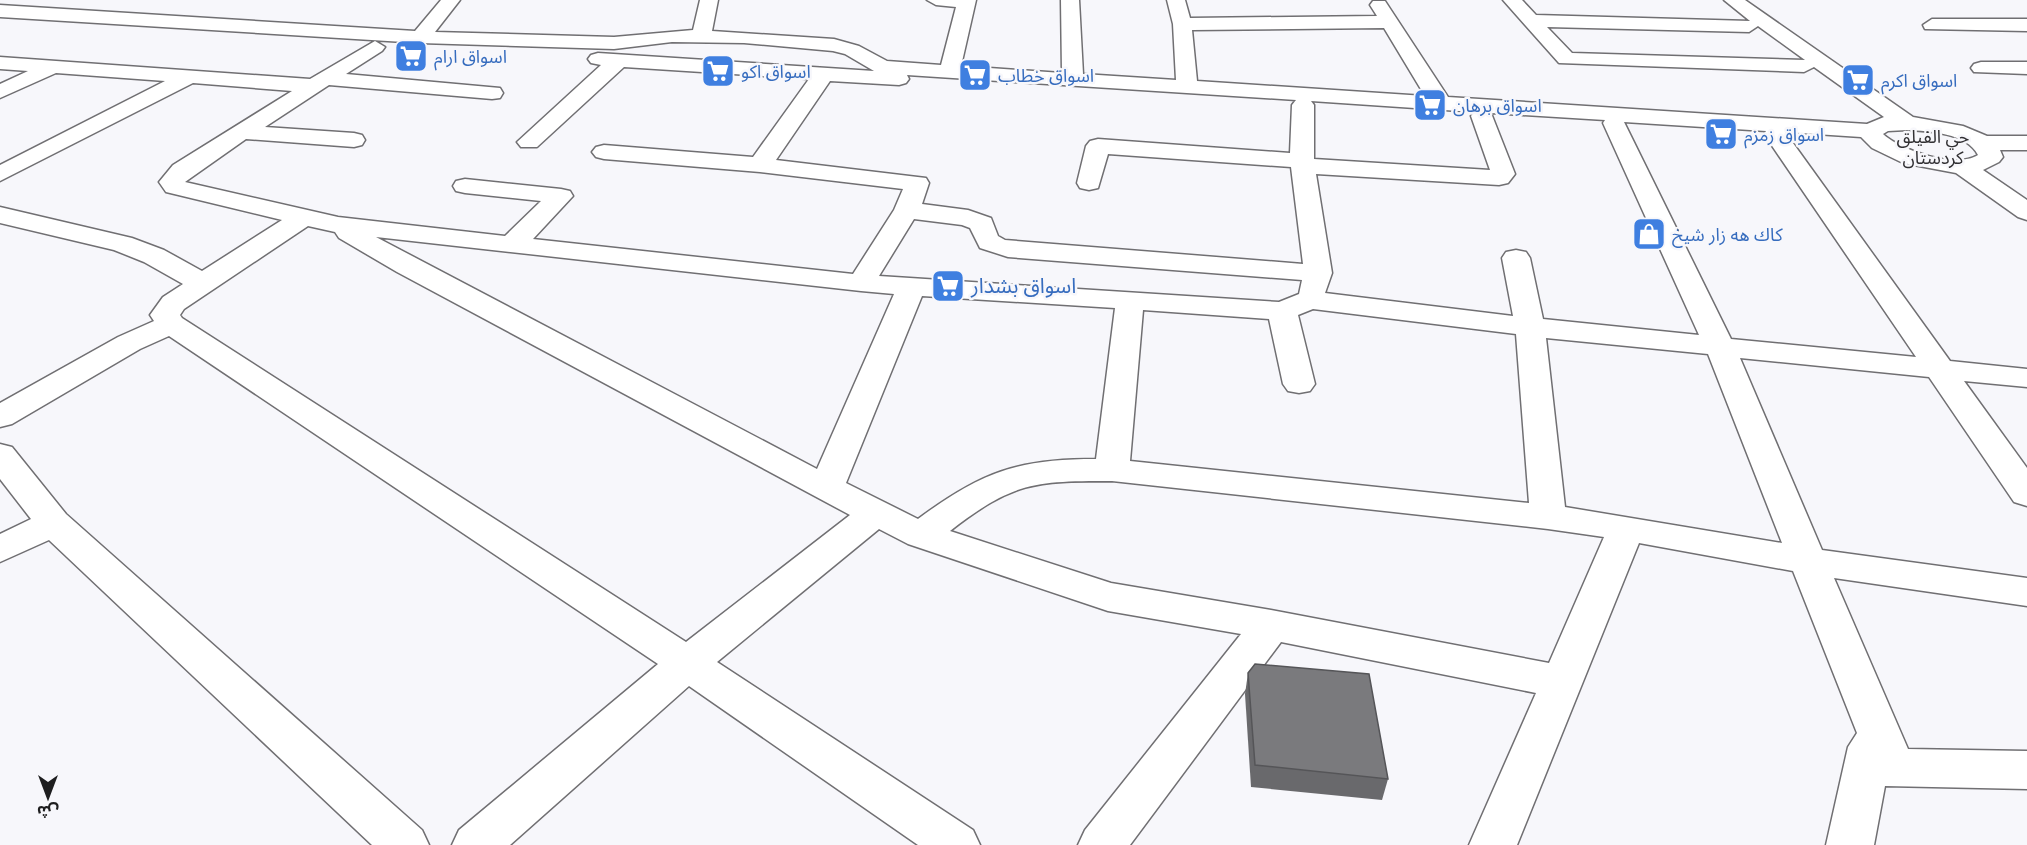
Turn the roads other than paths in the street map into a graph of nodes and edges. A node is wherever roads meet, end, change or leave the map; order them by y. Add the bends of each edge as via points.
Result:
1 (451, 0) edge
2 (709, 0) edge
3 (936, 0) edge
4 (1070, 0) edge
5 (1176, 0) edge
6 (1376, 0) edge
7 (1512, 0) edge
8 (1713, 0) edge
9 (1733, 0) edge
10 (966, 1) edge
11 (1, 20) edge
12 (1532, 21) junction
13 (1391, 22) junction
14 (1182, 24) junction
15 (1749, 26) junction
16 (1937, 33) dead end
17 (702, 35) junction
18 (420, 37) junction
19 (2025, 39) edge
20 (375, 48) junction
21 (609, 54) junction
22 (0, 63) edge
23 (56, 66) junction
24 (1804, 66) junction
25 (1980, 68) dead end
26 (2027, 68) edge
27 (870, 71) junction
28 (949, 72) junction
29 (823, 75) junction
30 (187, 78) junction
31 (1073, 79) junction
32 (321, 82) junction
33 (1187, 86) junction
34 (0, 92) edge
35 (492, 93) dead end
36 (1440, 102) junction
37 (1303, 105) junction
38 (1482, 116) junction
39 (1614, 123) junction
40 (1907, 123) junction
41 (242, 132) junction
42 (1877, 132) junction
43 (1774, 134) junction
44 (354, 140) dead end
45 (529, 142) dead end
46 (1981, 143) junction
47 (2027, 143) edge
48 (604, 153) dead end
49 (1303, 163) junction
50 (760, 165) junction
51 (1962, 166) junction
52 (0, 174) edge
53 (1089, 183) dead end
54 (465, 186) dead end
55 (907, 210) junction
56 (2027, 213) edge
57 (0, 215) edge
58 (302, 218) junction
59 (338, 225) junction
60 (512, 244) junction
61 (1516, 258) dead end
62 (861, 283) junction
63 (204, 284) junction
64 (912, 285) junction
65 (1314, 287) junction
66 (1130, 300) junction
67 (1282, 311) junction
68 (171, 324) junction
69 (1530, 327) junction
70 (1719, 345) junction
71 (1941, 369) junction
72 (2027, 378) edge
73 (1299, 384) dead end
74 (0, 417) edge
75 (0, 455) edge
76 (1112, 470) junction
77 (826, 488) junction
78 (2027, 494) edge
79 (877, 512) junction
80 (1548, 517) junction
81 (53, 523) junction
82 (1626, 528) junction
83 (921, 535) junction
84 (0, 549) edge
85 (1808, 561) junction
86 (2027, 592) edge
87 (1271, 625) junction
88 (687, 663) junction
89 (1562, 682) junction
90 (1880, 767) junction
91 (2027, 770) edge
92 (405, 845) edge
93 (476, 845) edge
94 (956, 845) edge
95 (1102, 845) edge
96 (1493, 845) edge
97 (1851, 845) edge

1 - 18 street
2 - 17 street
3 - 10 street
4 - 31 street
5 - 14 street
6 - 13 street
7 - 12 street
8 - 15 street
9 - 40 street
10 - 28 street
11 - 18 street via 27,12
11 - 20 street
12 - 15 street
12 - 24 street via 1566,59
13 - 14 street
13 - 36 street
14 - 33 street
15 - 24 street
16 - 19 street
17 - 21 street
17 - 27 street via 834,45 852,50
18 - 21 street
20 - 21 street
20 - 32 street
21 - 29 street
21 - 45 street
22 - 23 street
23 - 30 street
23 - 34 street
24 - 42 street
25 - 26 street
27 - 28 street via 894,68
27 - 29 street
27 - 37 street
28 - 31 street
29 - 50 street
30 - 32 street
30 - 52 street
31 - 33 street
32 - 35 street
32 - 41 street
33 - 36 street
36 - 42 street
37 - 38 street
37 - 49 street
38 - 39 street
38 - 49 street via 1503,174 1498,178
39 - 43 street
39 - 70 street
40 - 42 street
40 - 46 street via 1948,129
41 - 44 street
41 - 58 street via 182,170 171,182 175,187
42 - 43 street
42 - 51 street via 1892,151
43 - 71 street
46 - 47 street
46 - 51 street via 1991,157 1982,163
48 - 50 street
49 - 53 street via 1098,146
49 - 65 street
50 - 55 street via 912,181 918,187
51 - 56 street
54 - 60 street via 561,195
55 - 62 street
55 - 65 street via 968,218 982,224 985,241 991,246
57 - 63 street via 123,244
58 - 59 street
58 - 63 street
59 - 60 street
59 - 77 street via 407,266
60 - 62 street
61 - 69 street
62 - 64 street
63 - 68 street via 173,303 165,315
64 - 66 street
64 - 77 street
65 - 67 street
65 - 69 street
66 - 67 street
66 - 76 street
67 - 73 street
68 - 74 street via 129,343
68 - 88 street
69 - 70 street
69 - 80 street
70 - 71 street
70 - 85 street
71 - 72 street
71 - 78 street
75 - 81 street
76 - 80 street
76 - 83 street via 1029,474 998,483
77 - 79 street
79 - 83 street
79 - 88 street
80 - 82 street
81 - 84 street
81 - 92 street
82 - 85 street
82 - 89 street
83 - 87 street via 1108,597
85 - 86 street
85 - 90 street via 1875,723
87 - 89 street
87 - 95 street
88 - 93 street
88 - 94 street
89 - 96 street
90 - 91 street
90 - 97 street

